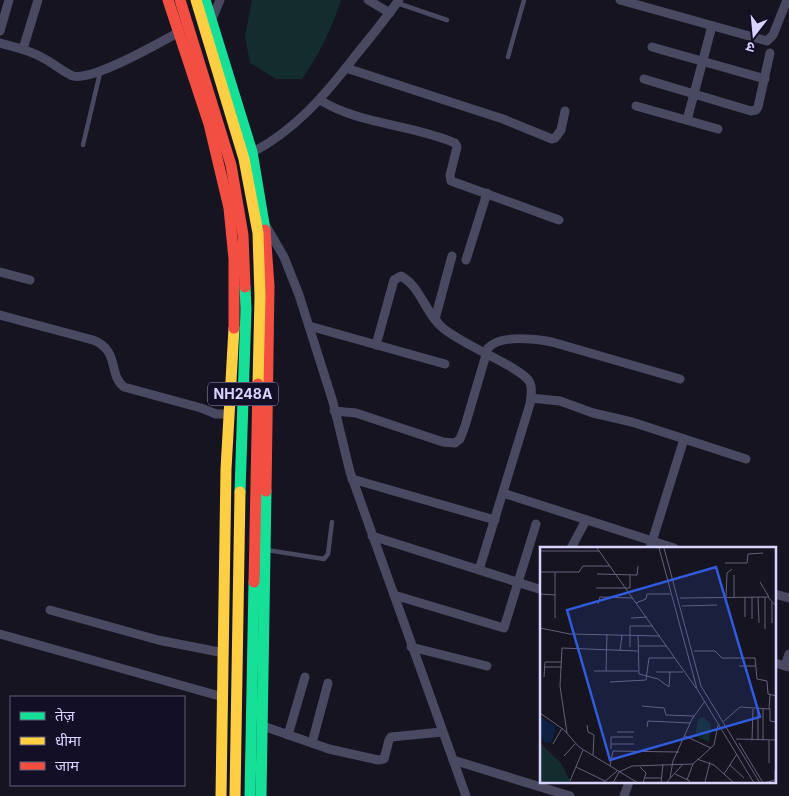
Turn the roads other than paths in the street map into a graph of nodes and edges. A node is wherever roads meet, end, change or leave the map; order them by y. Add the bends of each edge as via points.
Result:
1 (9, 0) edge
2 (38, 0) edge
3 (168, 0) edge
4 (180, 0) edge
5 (196, 0) edge
6 (206, 0) edge
7 (220, 0) edge
8 (368, 0) edge
9 (524, 0) edge
10 (620, 0) edge
11 (787, 0) edge
12 (398, 2) edge
13 (390, 13) junction
14 (212, 19) junction
15 (447, 20) dead end
16 (712, 26) junction
17 (0, 31) edge
18 (179, 32) junction
19 (0, 43) edge
20 (652, 47) dead end
21 (23, 49) junction
22 (770, 53) dead end
23 (508, 58) dead end
24 (703, 62) junction
25 (346, 68) junction
26 (100, 71) junction
27 (644, 79) dead end
28 (765, 79) junction
29 (694, 94) junction
30 (320, 100) junction
31 (636, 106) dead end
32 (566, 111) dead end
33 (687, 120) junction
34 (718, 129) dead end
35 (83, 145) dead end
36 (252, 152) junction
37 (219, 166) junction
38 (487, 193) junction
39 (559, 220) dead end
40 (264, 224) junction
41 (452, 256) dead end
42 (466, 260) dead end
43 (0, 272) edge
44 (30, 280) dead end
45 (0, 315) edge
46 (435, 319) junction
47 (309, 326) junction
48 (376, 345) junction
49 (487, 353) junction
50 (445, 364) dead end
51 (680, 379) dead end
52 (531, 398) junction
53 (334, 412) junction
54 (230, 414) junction
55 (684, 440) junction
56 (746, 459) dead end
57 (352, 479) junction
58 (503, 493) junction
59 (494, 520) junction
60 (586, 520) junction
61 (332, 522) dead end
62 (536, 524) dead end
63 (372, 536) junction
64 (651, 545) edge
65 (572, 547) edge
66 (666, 547) edge
67 (265, 550) junction
68 (479, 570) junction
69 (518, 582) junction
70 (540, 589) edge
71 (394, 594) junction
72 (776, 594) edge
73 (789, 598) edge
74 (50, 610) dead end
75 (0, 634) edge
76 (411, 646) junction
77 (224, 653) junction
78 (789, 654) edge
79 (487, 666) dead end
80 (787, 667) edge
81 (305, 677) dead end
82 (328, 683) dead end
83 (223, 696) junction
84 (263, 726) junction
85 (442, 732) junction
86 (288, 735) junction
87 (312, 743) junction
88 (453, 760) junction
89 (628, 784) edge
90 (221, 796) edge
91 (235, 796) edge
92 (250, 796) edge
93 (261, 796) edge
94 (466, 796) edge
95 (570, 796) edge
96 (624, 796) edge

1 - 17 street
2 - 21 street
3 - 18 main road
4 - 91 main road, NH248A, bridge via 231,165 243,235 246,309 238,545
5 - 92 main road, NH248A, bridge via 244,159 258,233 260,297
6 - 14 main road
7 - 14 street
8 - 13 street
9 - 23 lane
10 - 16 street
11 - 16 street via 773,35 767,41
12 - 13 street
12 - 15 lane
13 - 25 street
14 - 36 main road
16 - 24 street
18 - 26 street
18 - 37 main road
19 - 21 street
20 - 24 street
21 - 26 street via 74,76
22 - 28 street
24 - 28 street
24 - 29 street
25 - 30 street
25 - 32 street via 552,139 559,134
26 - 35 lane
27 - 29 street
28 - 29 street via 756,110
29 - 33 street
30 - 36 street via 296,123
30 - 38 street via 350,113 455,143 457,150 450,178 455,183
31 - 33 street
33 - 34 street
36 - 37 street
36 - 40 main road
37 - 54 main road via 229,208 234,259
38 - 39 street
38 - 42 street
40 - 47 street via 292,273
40 - 67 main road via 269,286
41 - 46 street
43 - 44 street
45 - 54 street via 99,342 108,351 118,380 124,387 216,414
46 - 48 street via 413,286 401,276 397,277
46 - 49 street via 444,328
47 - 48 street
47 - 53 street
48 - 50 street
49 - 51 street via 496,342 534,339
49 - 52 street via 529,381
49 - 53 street via 465,426 455,443 356,413
52 - 55 street via 560,401
52 - 58 street
53 - 57 street
54 - 77 main road via 226,469
55 - 56 street
55 - 64 street
57 - 59 street
57 - 63 street
58 - 59 street
58 - 60 street
59 - 68 street
60 - 64 street
60 - 65 street
61 - 67 lane via 328,554 324,559
62 - 69 street
63 - 68 street
63 - 71 street
64 - 66 street
67 - 84 main road
68 - 69 street
69 - 70 street
69 - 71 street via 504,628
71 - 76 street
72 - 73 street
74 - 77 street via 153,639
75 - 83 street
76 - 79 street
76 - 85 street
77 - 83 main road
78 - 80 street
81 - 86 street
82 - 87 street
83 - 90 main road
84 - 86 street
84 - 93 main road
85 - 87 street via 394,736 381,760 358,757
85 - 88 street
86 - 87 street
88 - 94 street
88 - 95 street
89 - 96 street

